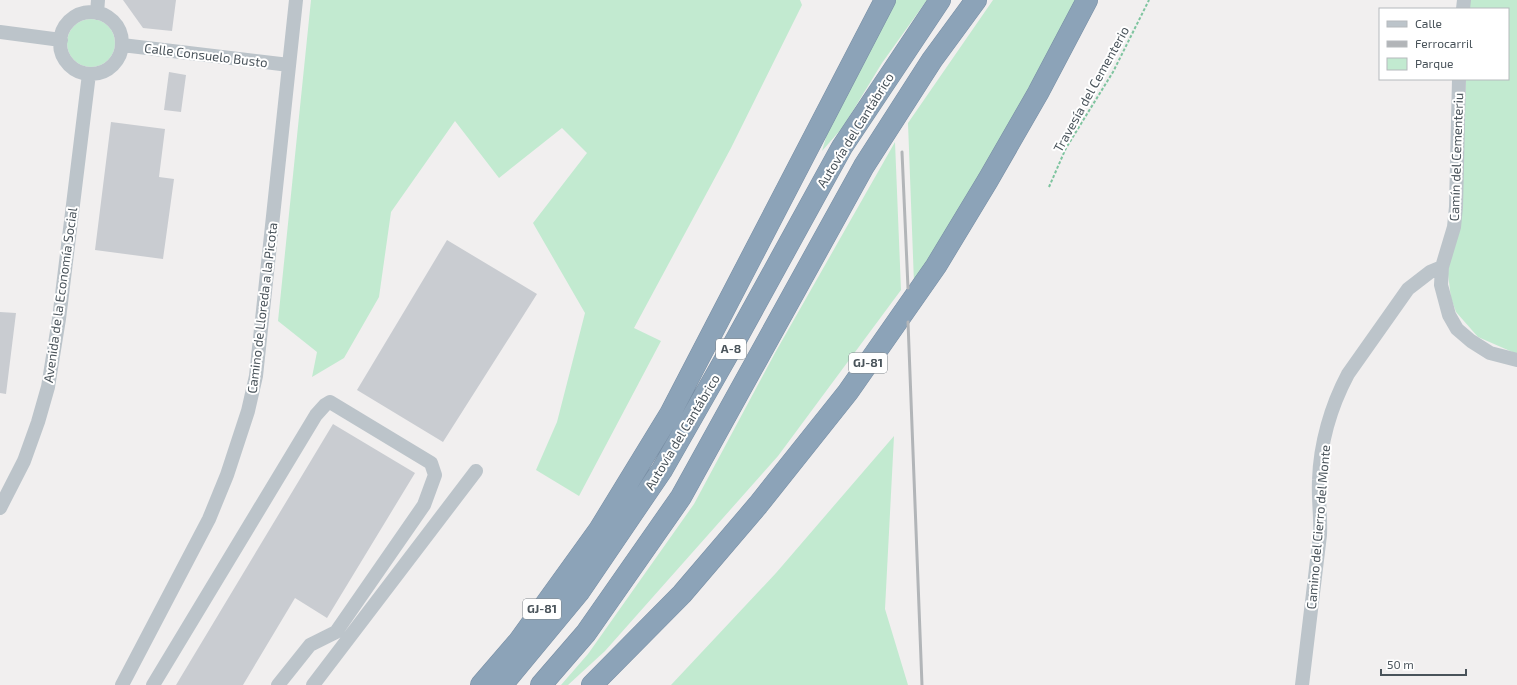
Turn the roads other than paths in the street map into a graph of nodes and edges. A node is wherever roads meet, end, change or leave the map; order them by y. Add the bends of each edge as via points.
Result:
1 (296, 0) edge
2 (885, 0) edge
3 (940, 0) edge
4 (976, 0) edge
5 (1087, 0) edge
6 (97, 6) edge
7 (0, 32) edge
8 (61, 40) junction
9 (122, 45) junction
10 (289, 65) junction
11 (89, 74) junction
12 (1459, 80) edge
13 (1442, 267) junction
14 (1517, 360) edge
15 (476, 471) dead end
16 (0, 508) edge
17 (122, 685) edge
18 (153, 685) edge
19 (278, 685) edge
20 (313, 685) edge
21 (481, 685) edge
22 (502, 685) edge
23 (541, 685) edge
24 (592, 685) edge
25 (1302, 685) edge

1 - 10 street, Camino de Lloreda a la Picota
2 - 21 highway, GJ-81 via 670,414 599,530 519,641
3 - 22 highway, Autovía del Cantábrico / A-8 via 842,147 662,470 579,592
4 - 23 highway, Autovía del Cantábrico / A-8 via 932,60 864,166 681,497 586,633
5 - 24 highway, GJ-81 via 1038,93 936,266 848,392 758,505 682,594
6 - 8 street via 69,22 63,30
6 - 9 street via 113,20 122,36
7 - 8 street
8 - 11 street via 61,50 68,63 79,72
9 - 10 street, Calle Consuelo Busto
9 - 11 street via 115,63 108,70
10 - 17 street, Camino de Lloreda a la Picota via 256,376 248,412 209,519
11 - 16 street, Avenida de la Economía Social via 59,319 48,387 24,461
12 - 13 street, Camín del Cementeriu via 1456,207 1454,227
13 - 14 street, Camín del Cementeriu via 1441,285 1449,315 1457,329 1490,352
13 - 25 street, Camino del Cierro del Monte via 1430,272 1408,289 1348,374 1331,414 1321,455 1320,536
15 - 20 street
18 - 19 street via 316,415 330,402 431,463 435,475 424,505 336,632 310,645

